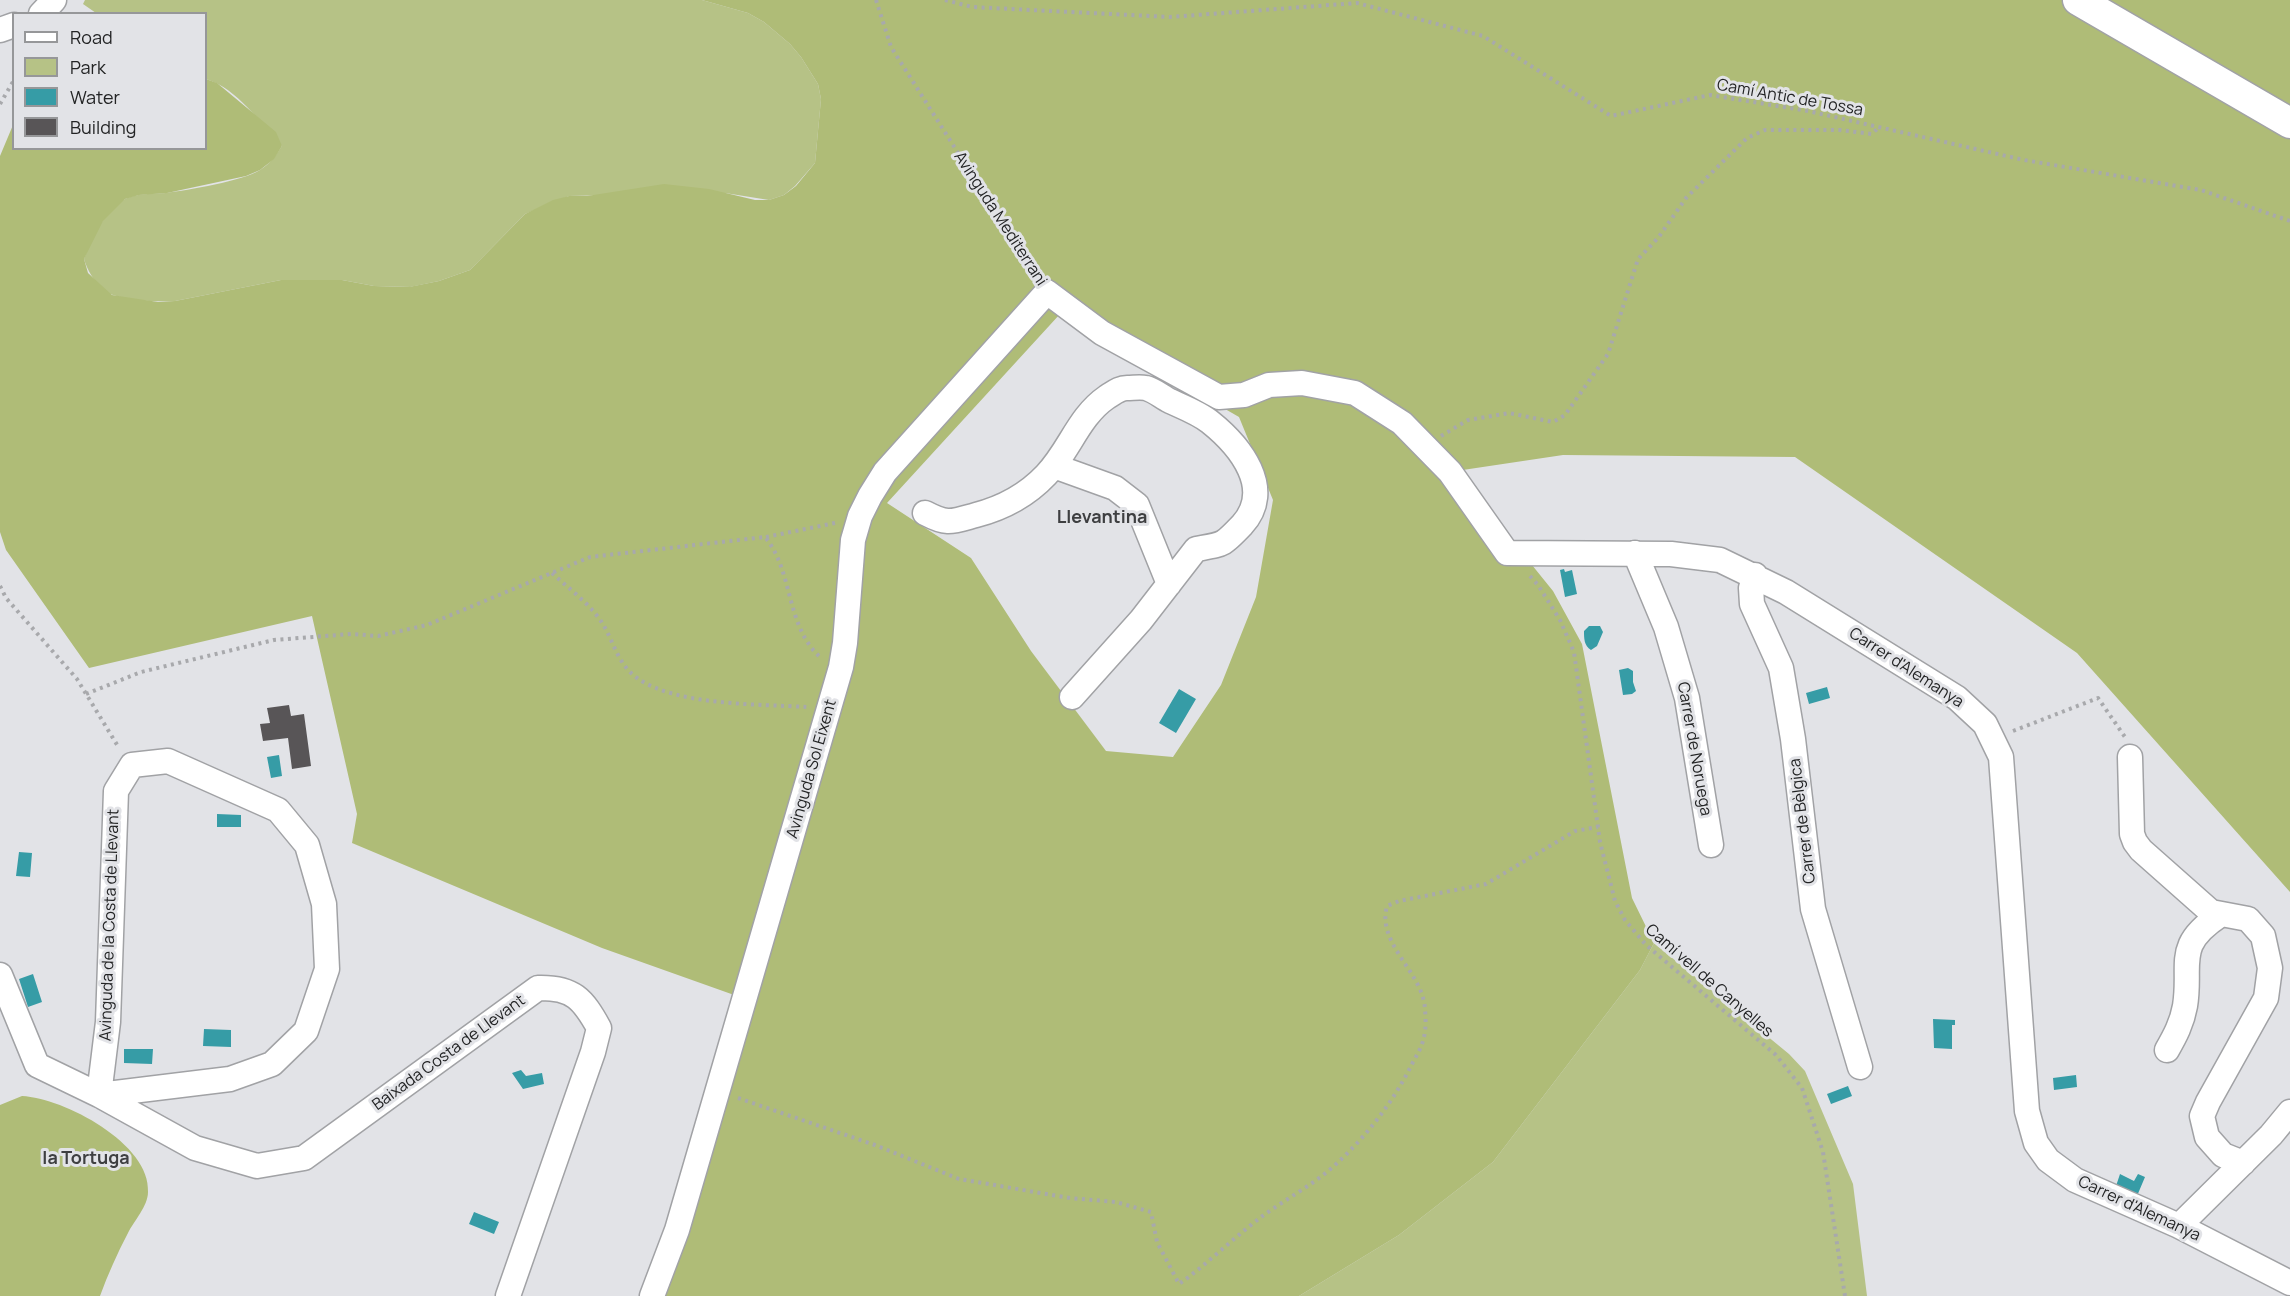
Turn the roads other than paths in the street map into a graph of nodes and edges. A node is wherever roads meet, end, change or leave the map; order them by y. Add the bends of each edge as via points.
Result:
1 (54, 0) edge
2 (2078, 0) edge
3 (43, 12) edge
4 (2290, 123) edge
5 (1047, 292) joint
6 (1220, 397) junction
7 (1209, 421) junction
8 (1054, 466) junction
9 (925, 513) dead end
10 (1635, 553) junction
11 (1755, 575) junction
12 (1169, 584) junction
13 (1072, 697) dead end
14 (2130, 758) road end
15 (1711, 845) dead end
16 (2220, 915) junction
17 (0, 975) edge
18 (2167, 1050) dead end
19 (1860, 1067) dead end
20 (99, 1095) junction
21 (2290, 1112) edge
22 (2243, 1163) junction
23 (2179, 1226) junction
24 (2290, 1283) edge
25 (508, 1296) edge
26 (652, 1296) edge

1 - 3 street
2 - 4 main road
5 - 6 street, Avinguda Mediterrani via 1102,333
5 - 26 street, Avinguda Sol Eixent via 885,472 860,516 853,540 841,667 677,1230
6 - 7 street
6 - 10 street, Carrer d'Alemanya via 1302,383 1355,393 1402,423 1450,472 1508,553
7 - 8 street via 1145,388 1121,388 1094,406
7 - 12 street via 1238,450 1252,473 1256,500 1246,520 1224,544 1196,549
8 - 9 street via 1023,495 996,510 943,522
8 - 12 street via 1115,488 1137,505
10 - 11 street, Carrer d'Alemanya via 1720,560
10 - 15 street, Carrer de Noruega via 1666,627 1687,698
11 - 19 street, Carrer de Bèlgica via 1752,604 1781,668 1813,909
11 - 23 street, Carrer d'Alemanya via 1957,698 1985,724 2001,757 2027,1111 2036,1143 2048,1160 2075,1180
12 - 13 street
14 - 16 street via 2135,842 2211,912
16 - 18 street via 2210,921 2186,952 2185,1005
16 - 22 street via 2248,919 2263,936 2270,968 2265,998 2202,1116 2207,1137 2223,1155
17 - 20 street via 38,1065
20 - 20 street, Avinguda de la Costa de Llevant via 230,1079 272,1064 306,1031 327,969 324,904 307,845 278,810 168,761 132,765 116,791 108,1022
20 - 25 street, Baixada Costa de Llevant via 195,1148 257,1166 304,1158 538,988 571,993 586,1004 599,1028
21 - 22 street
22 - 23 street
23 - 24 street, Carrer d'Alemanya

